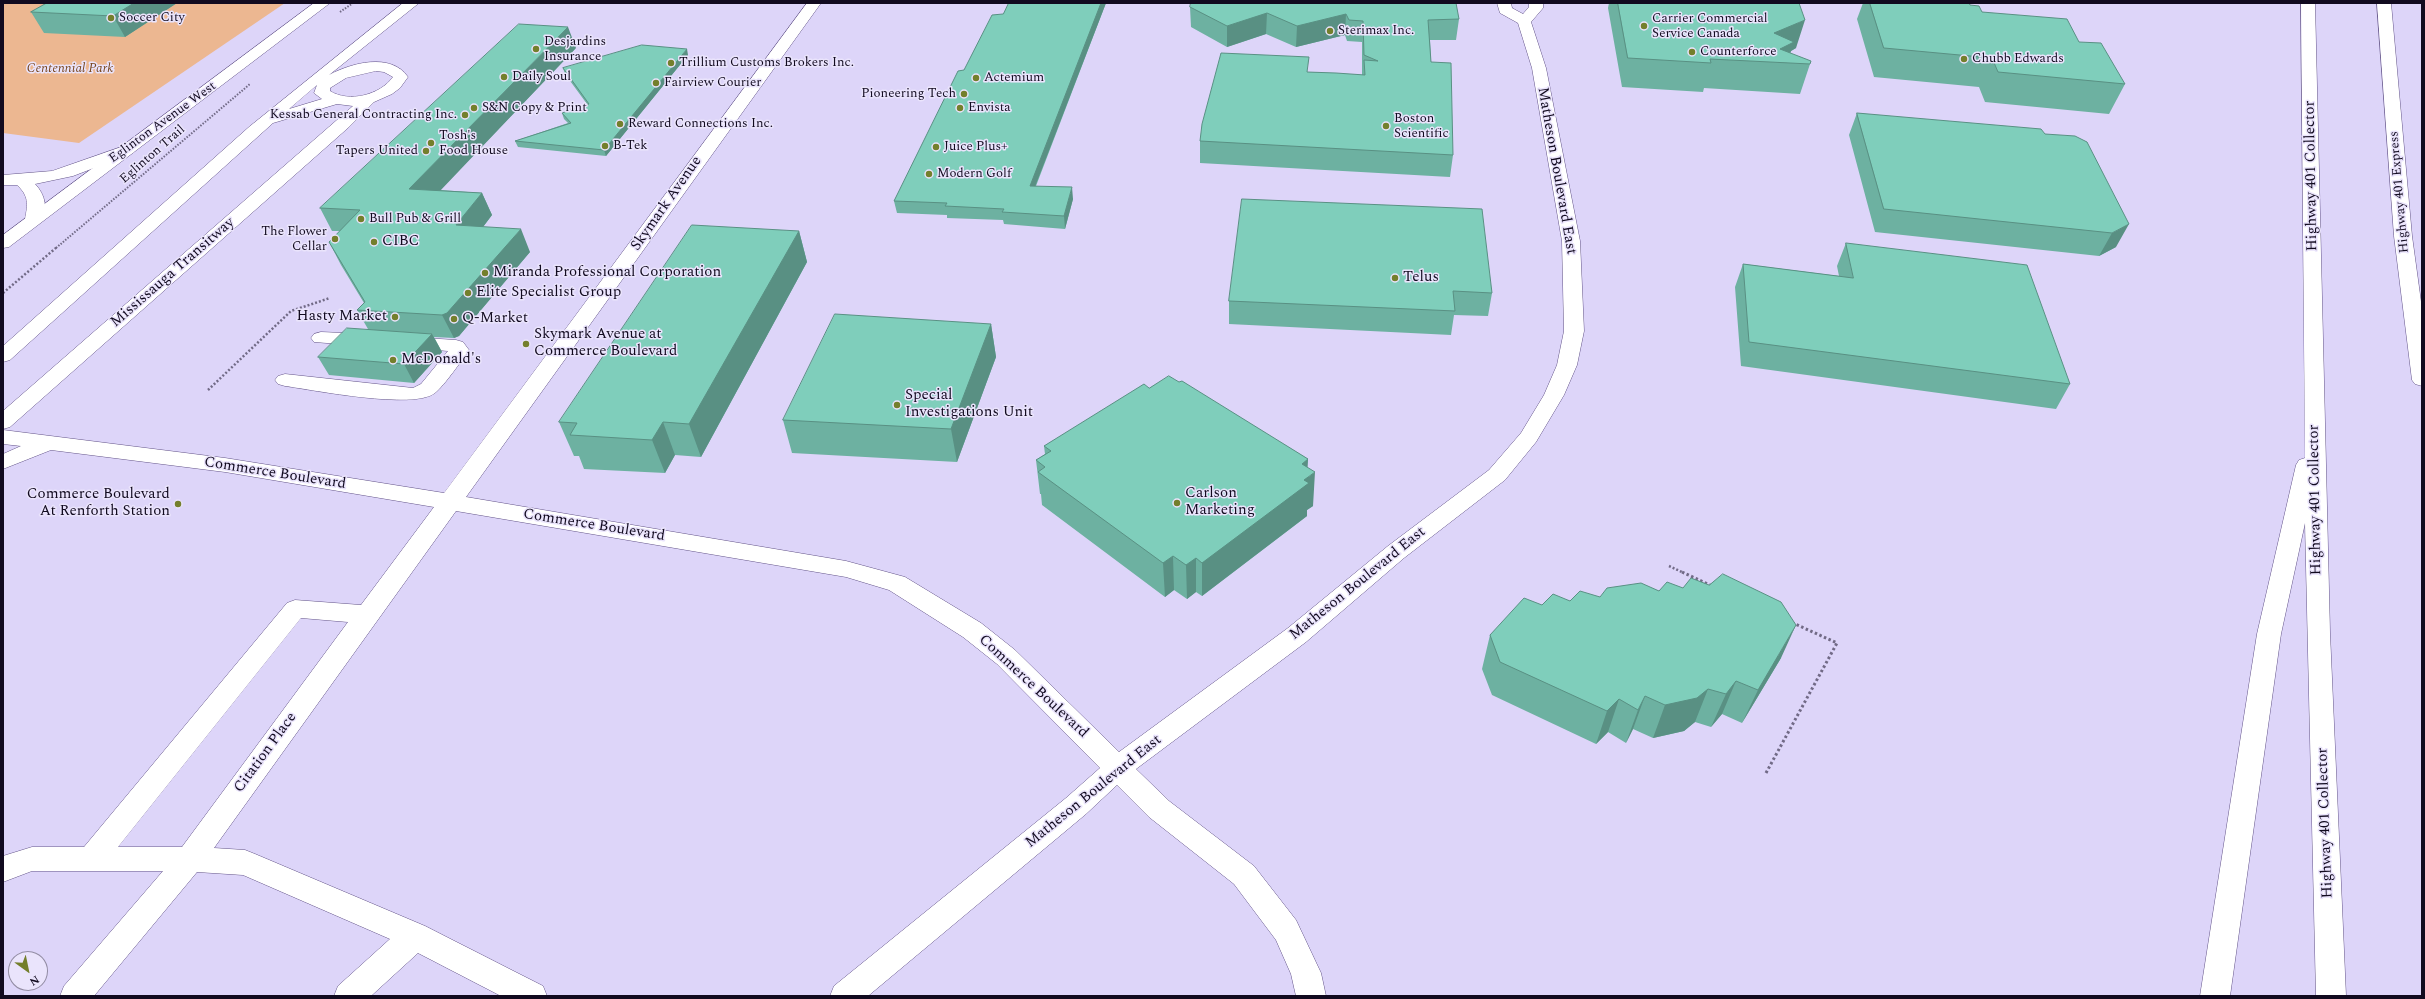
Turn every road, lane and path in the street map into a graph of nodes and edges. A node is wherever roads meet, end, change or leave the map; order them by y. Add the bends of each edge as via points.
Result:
1 (323, 3) edge
2 (352, 3) edge
3 (412, 3) edge
4 (814, 3) edge
5 (1504, 3) edge
6 (2308, 3) edge
7 (2384, 3) edge
8 (1530, 12) edge
9 (336, 15) dead end
10 (363, 41) junction
11 (380, 67) junction
12 (335, 70) junction
13 (254, 80) dead end
14 (323, 87) junction
15 (294, 96) junction
16 (370, 97) junction
17 (336, 100) junction
18 (307, 110) junction
19 (264, 121) junction
20 (343, 124) junction
21 (127, 150) junction
22 (3, 180) edge
23 (22, 181) junction
24 (34, 219) junction
25 (3, 243) edge
26 (3, 293) edge
27 (330, 298) dead end
28 (321, 338) dead end
29 (3, 356) edge
30 (285, 380) dead end
31 (2422, 380) edge
32 (208, 390) dead end
33 (3, 422) edge
34 (2315, 431) junction
35 (3, 437) edge
36 (46, 444) junction
37 (3, 462) edge
38 (450, 504) junction
39 (1668, 566) dead end
40 (1718, 588) edge
41 (367, 615) junction
42 (1788, 620) edge
43 (1118, 768) junction
44 (1766, 773) dead end
45 (92, 858) junction
46 (190, 859) junction
47 (3, 869) edge
48 (415, 936) junction
49 (75, 996) edge
50 (349, 996) edge
51 (532, 996) edge
52 (845, 996) edge
53 (1310, 996) edge
54 (2215, 996) edge
55 (2331, 996) edge

1 - 21 main road, Eglinton Avenue West
2 - 9 path
3 - 10 main road, Mississauga Transitway
4 - 38 main road, Skymark Avenue
5 - 8 main road, Matheson Boulevard East via 1505,10
6 - 34 main road, Highway 401 Collector
7 - 31 main road, Highway 401 Express via 2403,236
8 - 43 main road, Matheson Boulevard East via 1571,241 1574,331 1567,365 1554,395 1529,437 1497,475 1396,552 1297,635
10 - 11 main road, Mississauga Transitway via 366,53
10 - 12 main road, Mississauga Transitway
11 - 12 main road, Mississauga Transitway
11 - 16 main road, Mississauga Transitway via 391,68 401,77 390,89
12 - 14 main road, Mississauga Transitway
12 - 15 main road, Mississauga Transitway
13 - 26 path, Eglinton Trail
14 - 15 main road, Mississauga Transitway
14 - 17 main road via 322,93
15 - 19 main road, Mississauga Transitway
16 - 17 main road, Mississauga Transitway
16 - 20 main road, Mississauga Transitway
17 - 18 main road, Mississauga Transitway
18 - 19 main road, Mississauga Transitway
18 - 20 main road, Mississauga Transitway via 339,115
19 - 29 main road, Mississauga Transitway via 178,195
20 - 33 main road, Mississauga Transitway
21 - 23 main road via 77,171 51,178
21 - 24 main road, Eglinton Avenue West
22 - 23 main road
23 - 24 main road via 35,193 37,201
24 - 25 main road, Eglinton Avenue West
27 - 32 path via 291,311
28 - 30 main road via 456,346 459,350 428,389 416,394
34 - 54 main road via 2269,634
34 - 55 main road, Highway 401 Collector via 2318,633
35 - 36 main road, Commerce Boulevard
36 - 37 main road
36 - 38 main road, Commerce Boulevard via 226,465
38 - 41 main road, Citation Place
38 - 43 main road, Commerce Boulevard via 709,544 846,569 897,584 972,630 1006,657
39 - 40 path
41 - 45 main road via 295,609
41 - 46 main road, Citation Place
42 - 44 path via 1837,643
43 - 52 main road, Matheson Boulevard East via 1076,806
43 - 53 main road, Commerce Boulevard via 1159,809 1244,875 1286,930 1306,973
45 - 46 main road
45 - 47 main road via 32,859
46 - 48 main road via 244,863
46 - 49 main road, Citation Place
48 - 50 main road
48 - 51 main road

